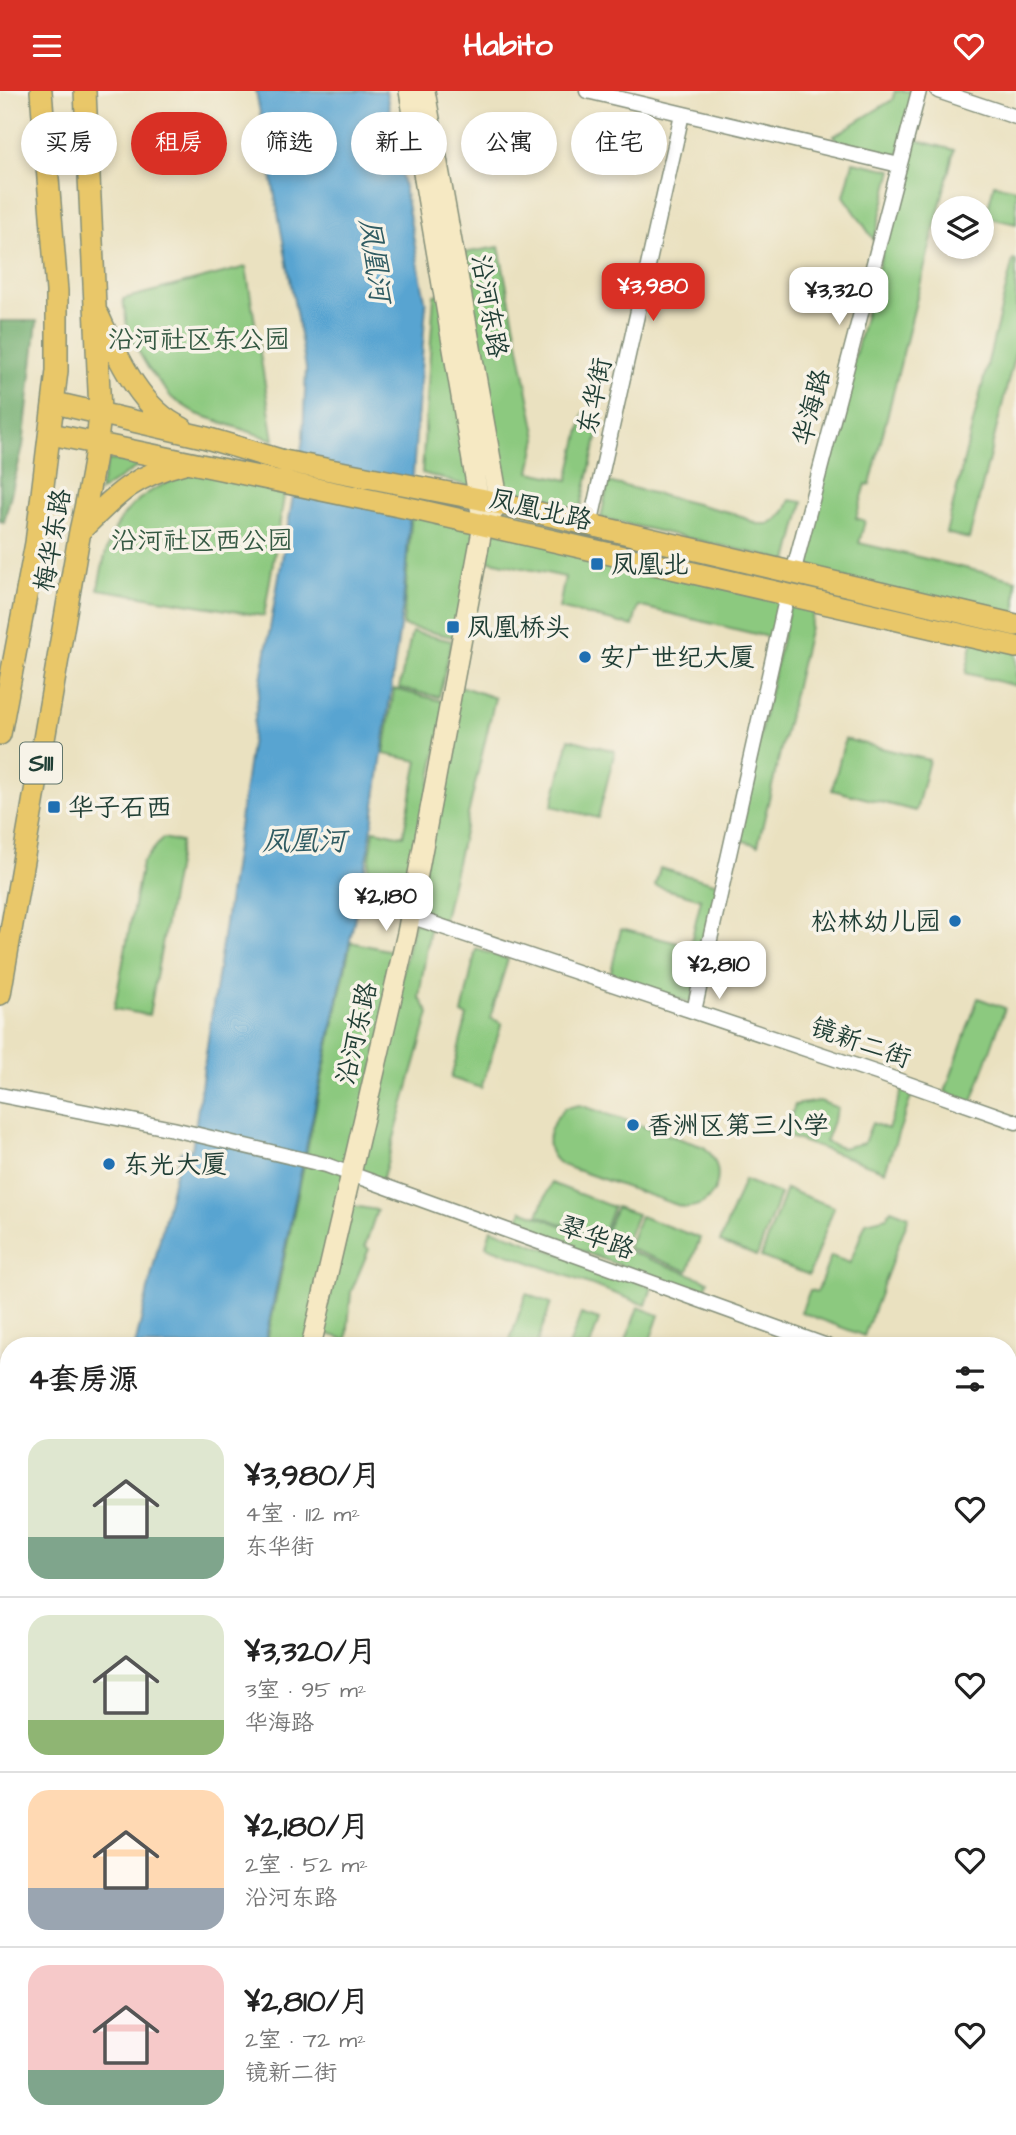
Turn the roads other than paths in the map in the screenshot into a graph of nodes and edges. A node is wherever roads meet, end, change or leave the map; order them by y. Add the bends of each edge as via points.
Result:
1 (41, 91) edge
2 (85, 91) edge
3 (409, 91) edge
4 (425, 91) edge
5 (587, 91) edge
6 (919, 91) edge
7 (938, 91) edge
8 (682, 114) junction
9 (1016, 117) edge
10 (900, 165) junction
11 (93, 305) junction
12 (55, 403) junction
13 (100, 412) junction
14 (51, 434) junction
15 (203, 437) junction
16 (97, 443) junction
17 (189, 461) junction
18 (420, 500) junction
19 (490, 502) junction
20 (483, 525) junction
21 (590, 525) junction
22 (80, 531) junction
23 (793, 573) junction
24 (787, 595) junction
25 (1016, 625) edge
26 (1016, 647) edge
27 (0, 734) edge
28 (410, 916) junction
29 (0, 994) edge
30 (694, 1011) junction
31 (0, 1095) edge
32 (1016, 1122) edge
33 (350, 1174) junction
34 (312, 1337) edge
35 (802, 1337) edge

1 - 12 main road, 梅华东路 / S111 via 57,291
2 - 11 main road, 梅华东路 / S111
3 - 19 street, 沿河东路
4 - 19 street, 沿河东路
5 - 8 street
6 - 10 street, 华海路
7 - 9 street
8 - 10 street
8 - 21 street, 东华街
10 - 23 street, 华海路
11 - 13 main road, 梅华东路 / S111
11 - 15 main road via 122,365 145,398 173,424
12 - 13 main road, 凤凰北路
12 - 14 main road, 梅华东路 / S111
13 - 15 main road, 凤凰北路
13 - 16 main road, 梅华东路 / S111
14 - 16 main road, 凤凰北路
14 - 27 main road, 梅华东路 / S111
15 - 18 main road, 凤凰北路
16 - 17 main road, 凤凰北路
16 - 22 main road, 梅华东路 / S111
17 - 18 main road, 凤凰北路 via 287,484
17 - 22 main road via 129,484
18 - 19 main road, 凤凰北路
18 - 20 main road, 凤凰北路
19 - 20 street, 沿河东路
19 - 21 main road, 凤凰北路
20 - 24 main road, 凤凰北路
20 - 28 street, 沿河东路
21 - 23 main road, 凤凰北路
22 - 29 main road, 梅华东路 / S111
23 - 25 main road, 凤凰北路
24 - 26 main road, 凤凰北路
24 - 30 street
28 - 30 street, 镜新二街
28 - 33 street, 沿河东路
30 - 32 street, 镜新二街
31 - 33 street, 翠华路 via 173,1129
33 - 34 street, 沿河东路
33 - 35 street, 翠华路

